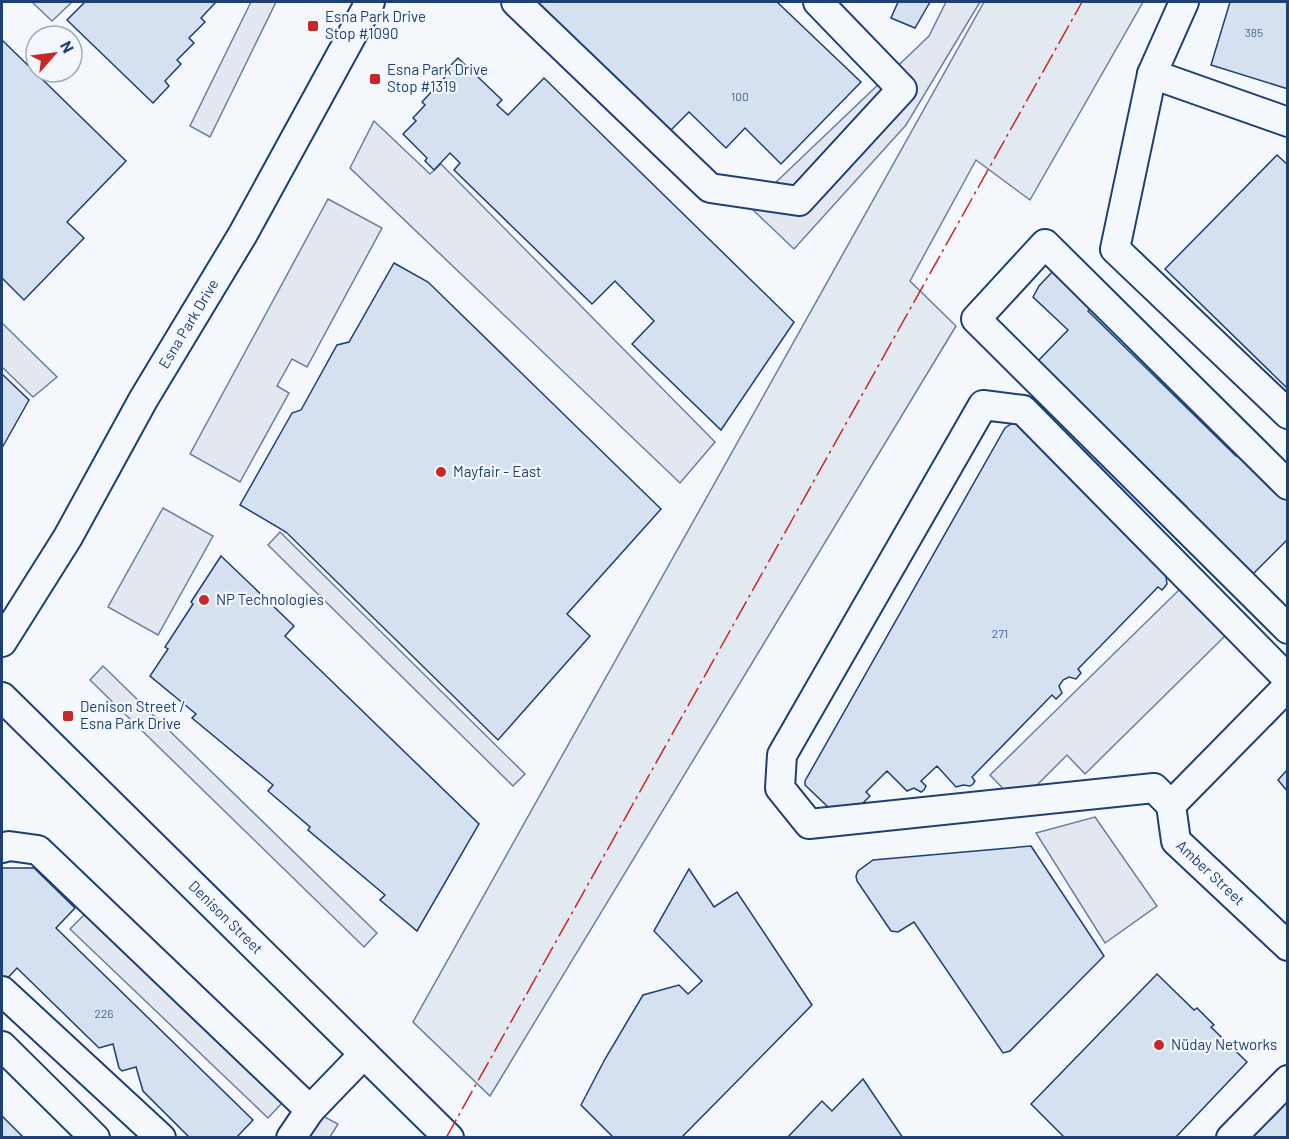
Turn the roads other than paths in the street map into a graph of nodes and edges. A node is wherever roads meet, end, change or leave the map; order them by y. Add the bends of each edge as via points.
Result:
1 (370, 2) edge
2 (516, 2) edge
3 (818, 2) edge
4 (1184, 2) edge
5 (1152, 74) junction
6 (1287, 122) edge
7 (1287, 414) edge
8 (1287, 485) edge
9 (1287, 629) edge
10 (2, 642) edge
11 (1287, 679) edge
12 (1287, 686) edge
13 (2, 697) edge
14 (1172, 805) junction
15 (2, 848) edge
16 (1287, 946) edge
17 (2, 991) edge
18 (2, 1046) edge
19 (364, 1054) junction
20 (1287, 1080) edge
21 (310, 1110) junction
22 (95, 1137) edge
23 (160, 1137) edge
24 (291, 1137) edge
25 (449, 1137) edge
26 (1231, 1137) edge

1 - 10 street, Esna Park Drive via 243,234 143,400 68,537
2 - 3 street via 710,188 799,201 902,89
4 - 5 street
5 - 6 street
5 - 7 street via 1115,249
8 - 9 street via 1045,244 976,319
11 - 14 street via 1023,410 983,405 782,755 780,788 809,824 1154,788
12 - 14 street
13 - 19 street, Denison Street
14 - 16 street, Amber Street via 1176,841
15 - 21 street via 38,850
17 - 23 street
18 - 22 street
19 - 21 street
19 - 25 street, Denison Street
20 - 26 street
21 - 24 street

